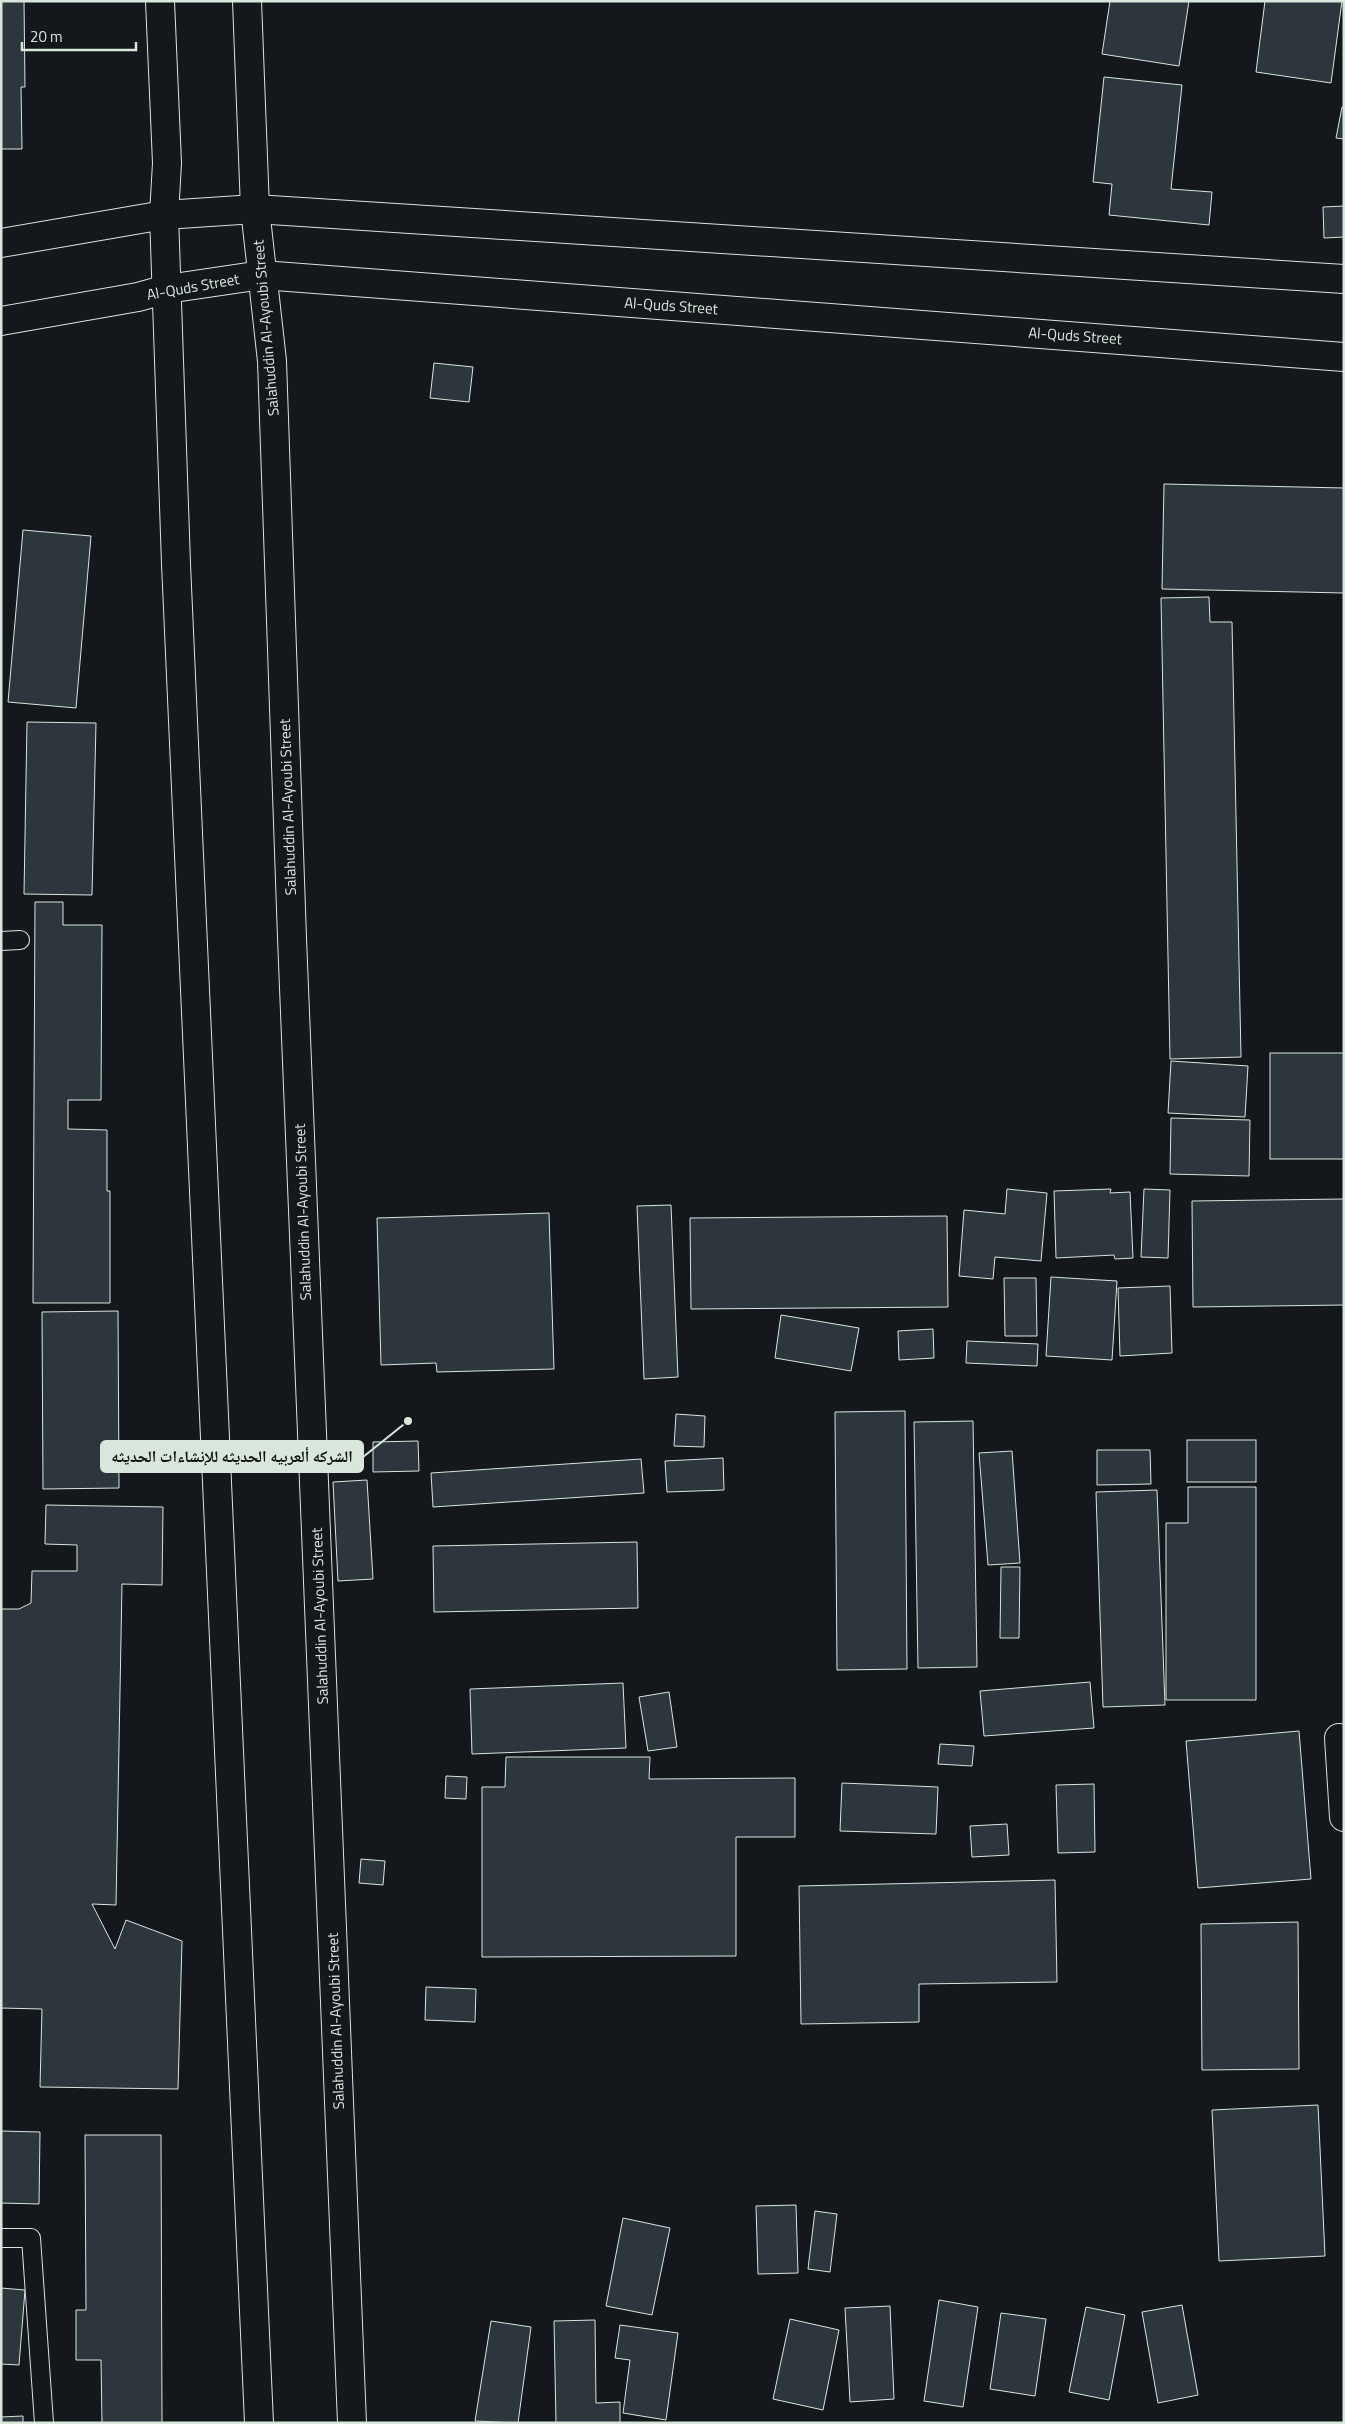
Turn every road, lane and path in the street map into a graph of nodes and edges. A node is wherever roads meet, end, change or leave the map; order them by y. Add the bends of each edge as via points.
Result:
1 (160, 1) edge
2 (247, 1) edge
3 (255, 209) junction
4 (164, 215) junction
5 (1, 243) edge
6 (262, 275) junction
7 (1344, 279) edge
8 (167, 289) junction
9 (1, 321) edge
10 (1344, 357) edge
11 (20, 940) dead end
12 (1, 941) edge
13 (1339, 1738) dead end
14 (1344, 1817) edge
15 (1, 2238) edge
16 (44, 2423) edge
17 (259, 2423) edge
18 (352, 2423) edge

1 - 4 street via 167,162
2 - 3 street, Salahuddin Al-Ayoubi Street
3 - 4 street
3 - 6 street, Salahuddin Al-Ayoubi Street
3 - 7 street
4 - 5 street
4 - 8 street
6 - 8 street, Al-Quds Street
6 - 10 street, Al-Quds Street
6 - 18 street, Salahuddin Al-Ayoubi Street via 272,361
8 - 9 street, Al-Quds Street
8 - 17 street via 176,564
11 - 12 lane
13 - 14 street
15 - 16 lane via 31,2238

